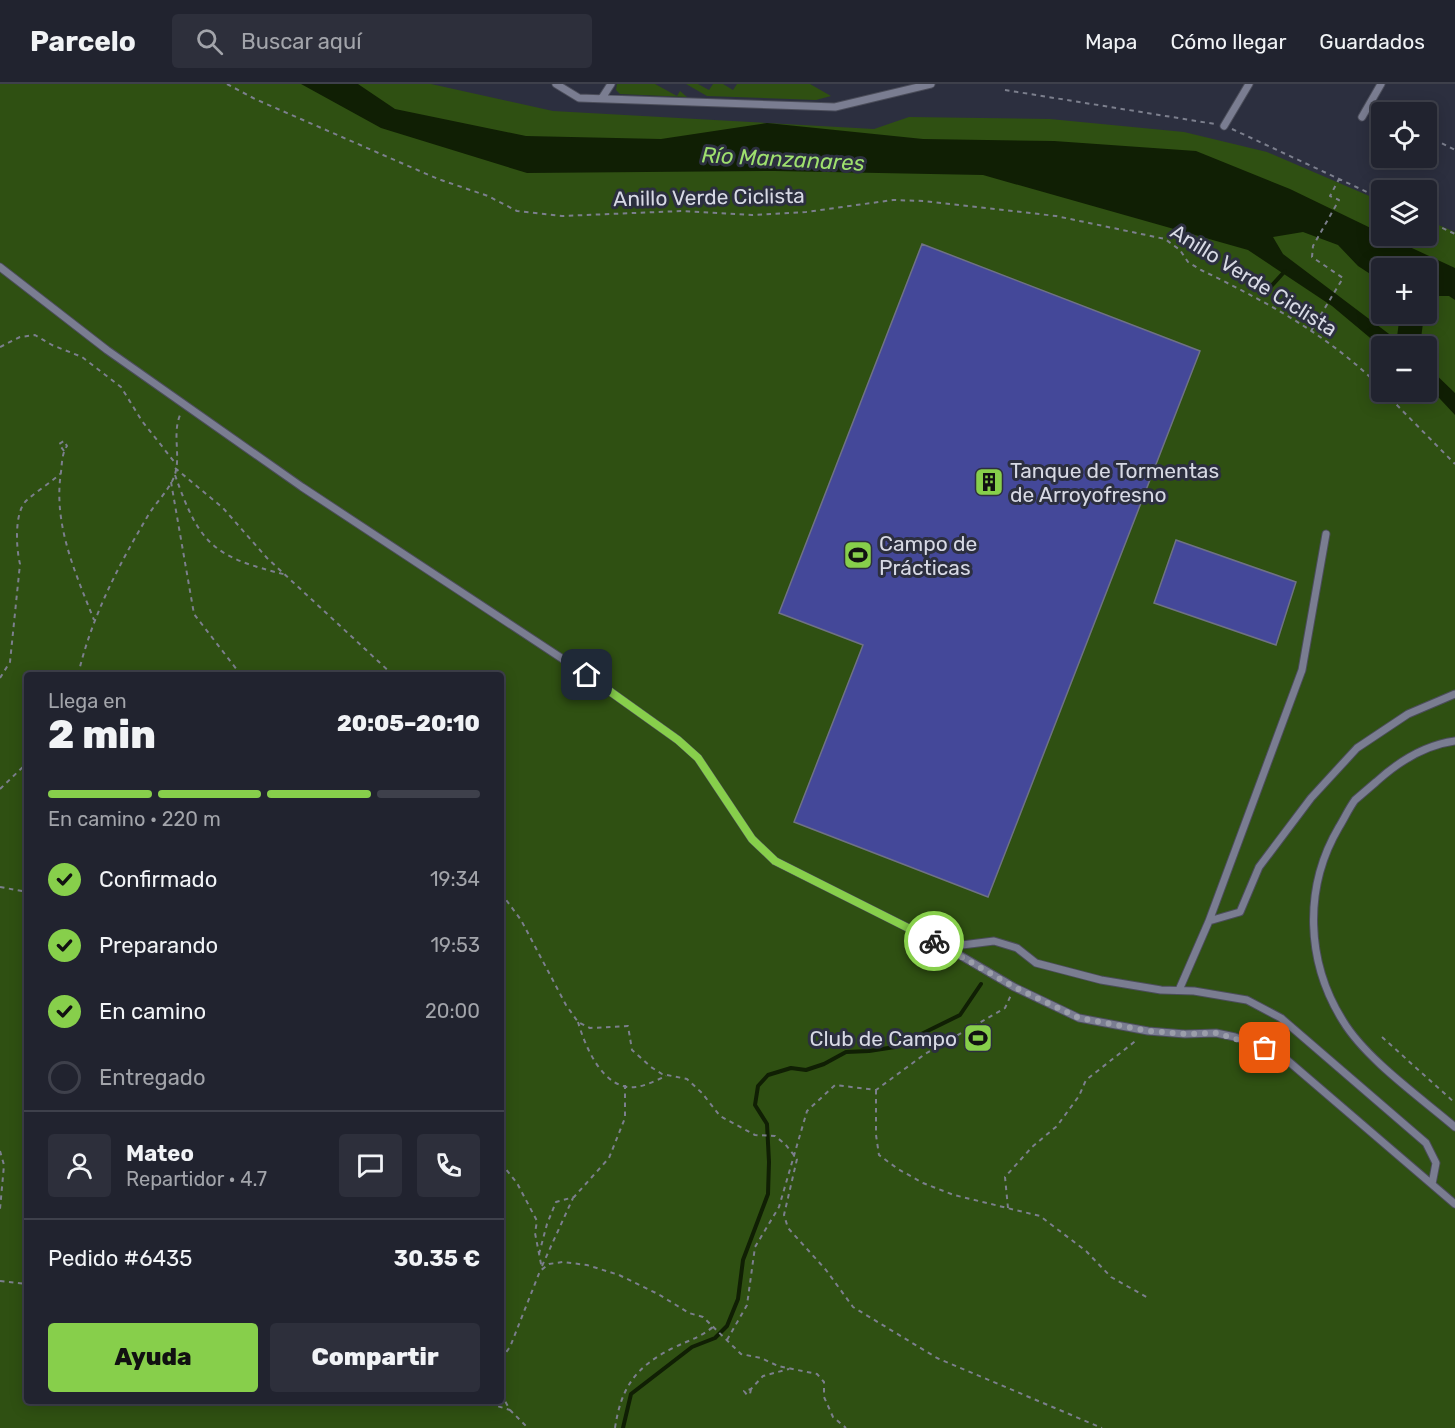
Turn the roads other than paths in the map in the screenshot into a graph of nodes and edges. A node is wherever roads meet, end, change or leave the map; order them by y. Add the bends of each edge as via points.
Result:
1 (555, 84) edge
2 (611, 84) edge
3 (931, 84) edge
4 (1248, 84) edge
5 (1381, 84) edge
6 (602, 98) junction
7 (1362, 117) dead end
8 (1224, 126) road end
9 (0, 267) edge
10 (1326, 534) dead end
11 (1455, 694) edge
12 (1455, 741) edge
13 (1209, 921) junction
14 (946, 947) junction
15 (1179, 990) junction
16 (1455, 1127) edge
17 (1432, 1184) junction
18 (1455, 1204) edge

1 - 6 lane via 579,98
2 - 6 lane
3 - 6 lane via 836,107
4 - 8 lane
5 - 7 lane
9 - 14 lane via 107,350 302,487 587,675 678,740 698,758 752,839 775,861
10 - 13 lane via 1302,670
11 - 13 lane via 1408,714 1358,748 1311,798 1259,867 1240,912
12 - 16 lane via 1441,743 1396,764 1354,802 1325,850 1313,895 1313,942 1326,989 1344,1023 1368,1051
13 - 15 lane
14 - 15 lane via 994,941 1017,948 1036,963 1058,970
14 - 17 lane via 1014,987 1079,1018 1148,1031 1216,1033 1280,1054
15 - 17 lane via 1247,1000 1281,1018 1426,1143 1436,1163
17 - 18 lane

